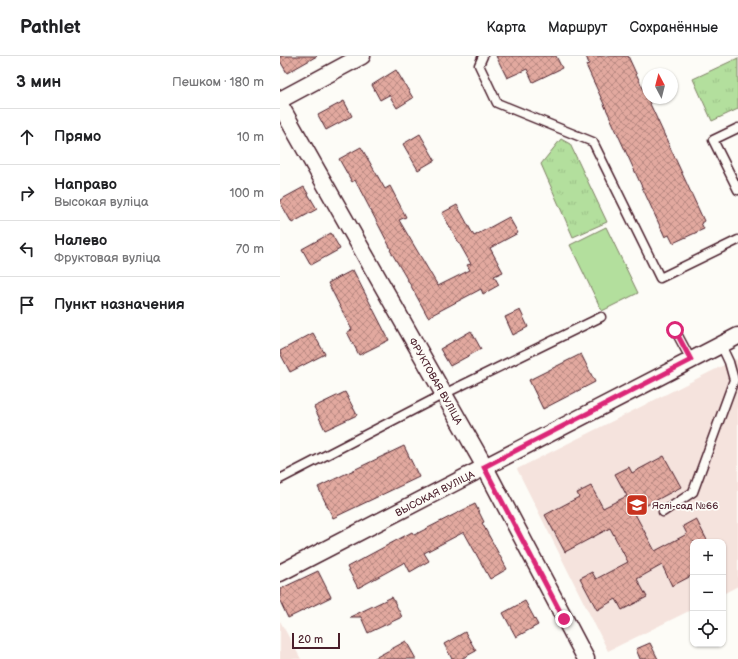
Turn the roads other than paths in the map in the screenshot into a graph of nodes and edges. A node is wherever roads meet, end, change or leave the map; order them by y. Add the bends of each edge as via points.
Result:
1 (362, 56) edge
2 (483, 56) edge
3 (280, 100) edge
4 (280, 105) edge
5 (738, 128) edge
6 (738, 190) edge
7 (738, 240) edge
8 (601, 317) dead end
9 (675, 330) dead end
10 (738, 336) edge
11 (721, 345) junction
12 (691, 360) junction
13 (444, 394) junction
14 (484, 467) junction
15 (280, 478) edge
16 (663, 512) dead end
17 (280, 573) edge
18 (586, 659) edge

1 - 3 street
2 - 7 lane via 479,65 497,102 593,142 660,278
4 - 13 street, ФРУКТОВАЯ ВУЛІЦА
5 - 6 lane via 713,140
8 - 13 lane
9 - 12 lane
10 - 11 street, ВЫСОКАЯ ВУЛІЦА
11 - 12 street, ВЫСОКАЯ ВУЛІЦА
11 - 16 lane via 734,380 693,492
12 - 14 street, ВЫСОКАЯ ВУЛІЦА
13 - 14 street, ФРУКТОВАЯ ВУЛІЦА
13 - 15 lane
14 - 17 street, ВЫСОКАЯ ВУЛІЦА
14 - 18 street, ФРУКТОВАЯ ВУЛІЦА

